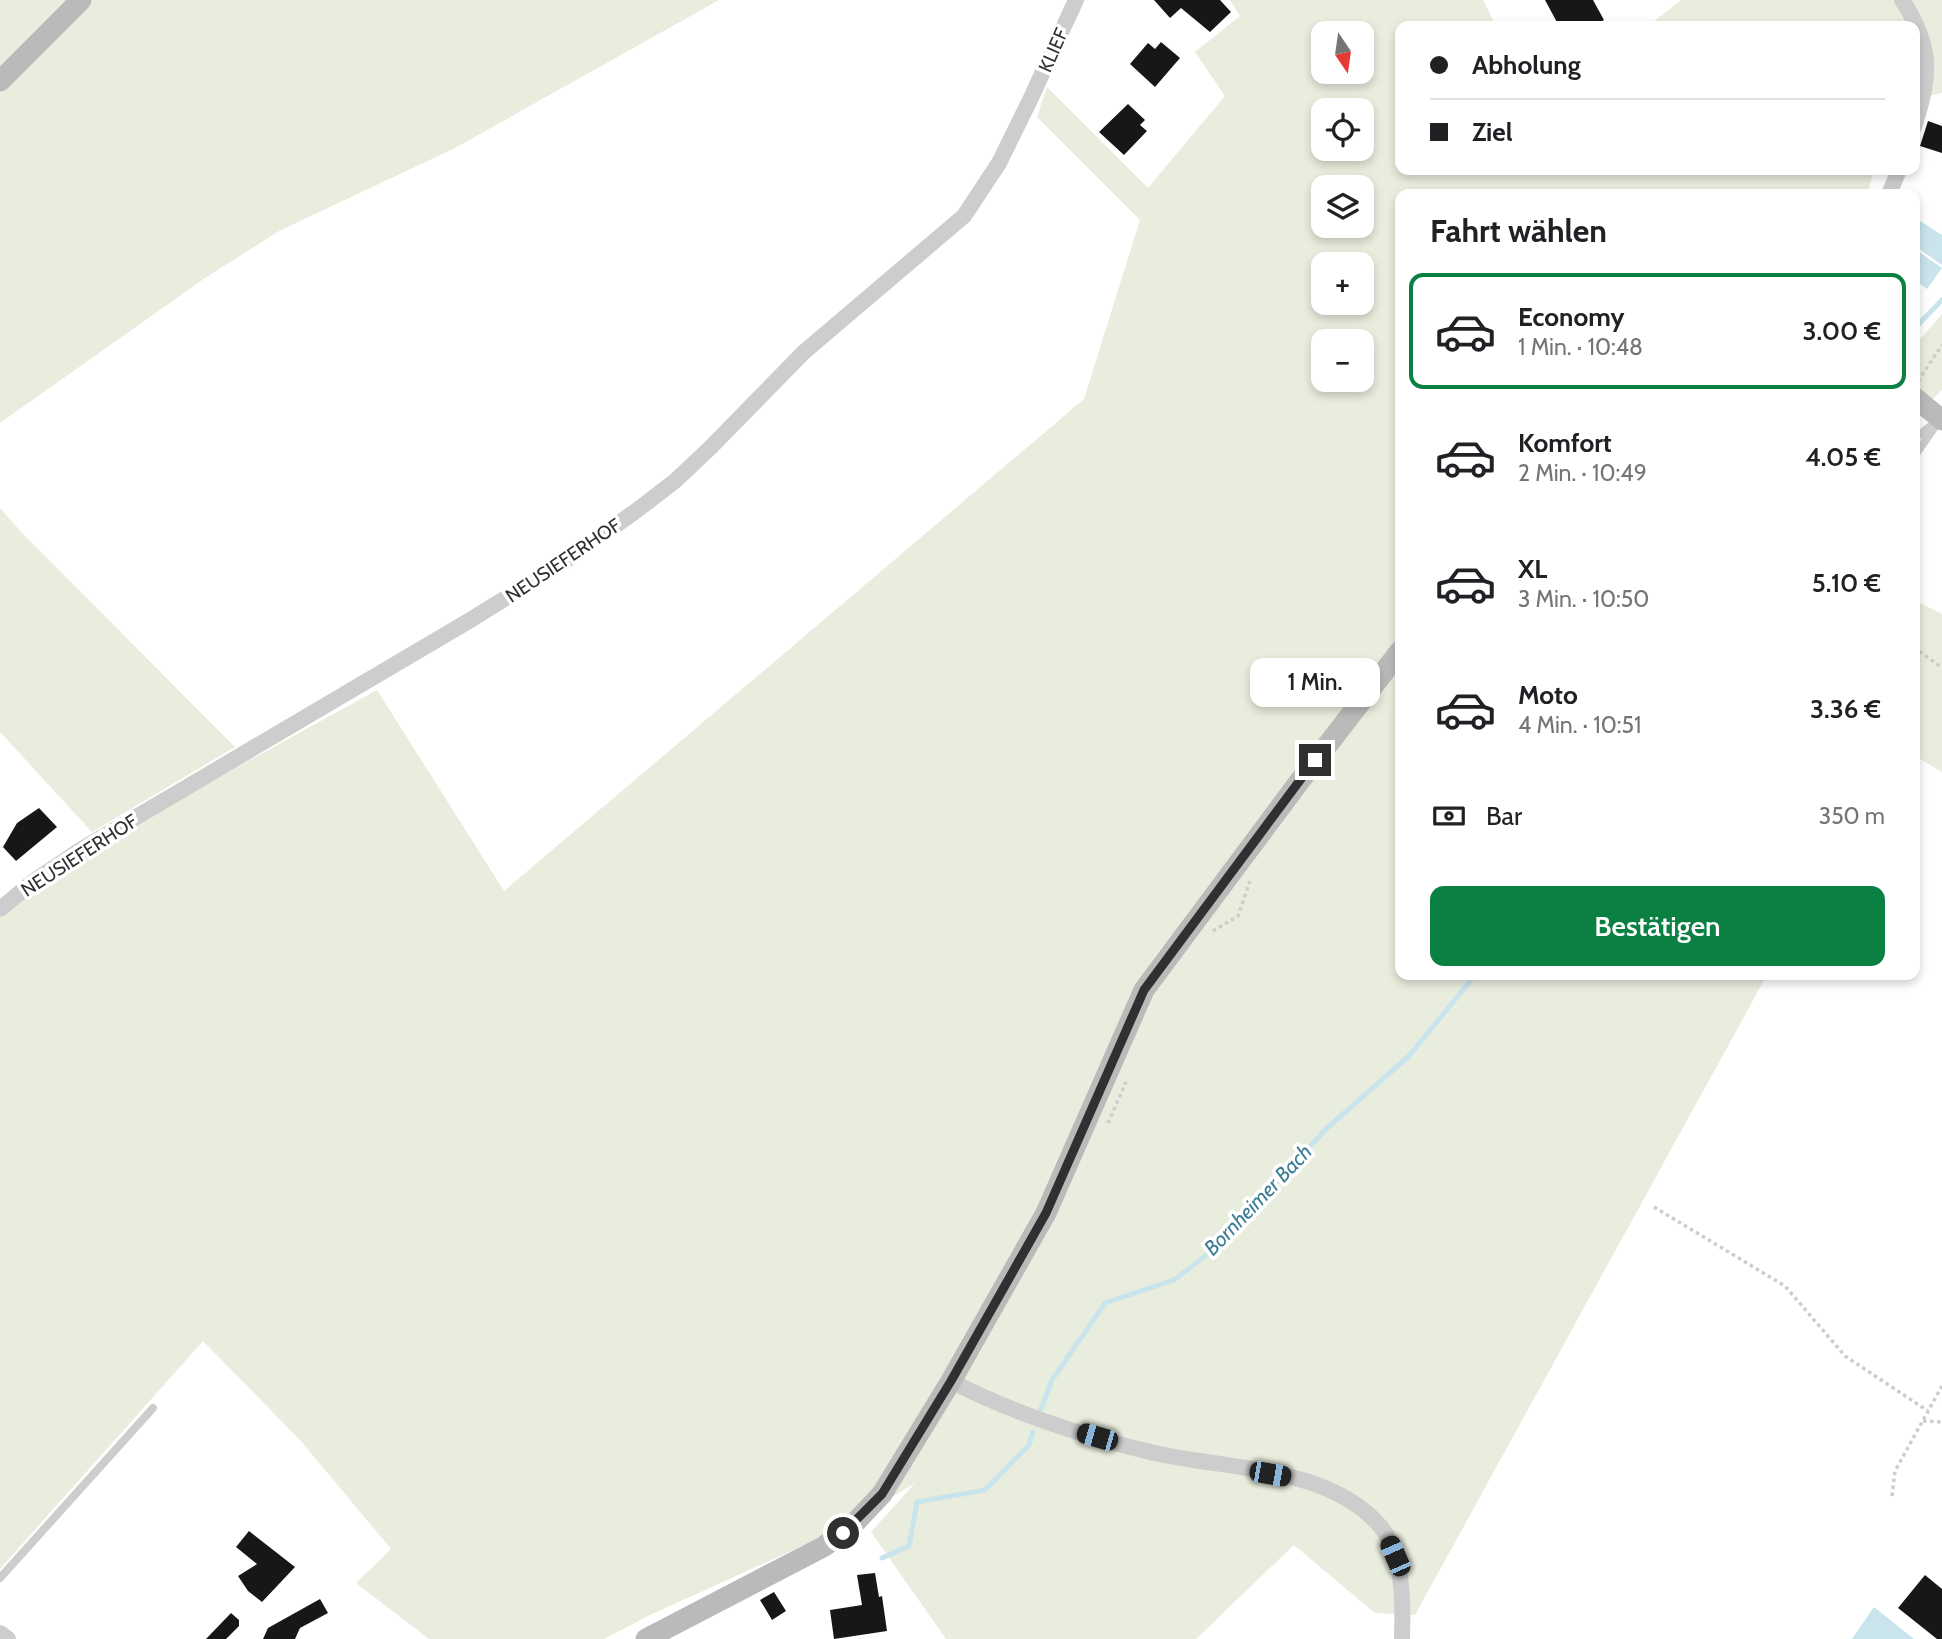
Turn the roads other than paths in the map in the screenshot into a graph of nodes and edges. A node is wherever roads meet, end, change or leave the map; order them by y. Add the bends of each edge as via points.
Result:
1 (81, 0) edge
2 (1076, 0) edge
3 (1902, 0) edge
4 (1916, 21) edge
5 (1920, 33) edge
6 (0, 81) edge
7 (1030, 100) joint
8 (1920, 104) edge
9 (1920, 402) edge
10 (1941, 419) edge
11 (1920, 435) edge
12 (1920, 449) edge
13 (1395, 657) edge
14 (0, 909) edge
15 (951, 1381) junction
16 (153, 1408) dead end
17 (0, 1578) edge
18 (0, 1633) edge
19 (8, 1639) edge
20 (646, 1639) edge
21 (1402, 1639) edge

1 - 6 street
2 - 7 street, KLIEF
3 - 4 street
5 - 8 street via 1927,78
7 - 14 street, NEUSIEFERHOF via 999,163 964,216 804,352 675,481 561,564 82,849
9 - 10 street
10 - 11 lane
10 - 12 lane
13 - 15 street via 1144,990 1046,1213
15 - 20 street via 882,1494 848,1530
15 - 21 street via 1071,1430 1148,1452 1294,1478 1337,1492 1383,1528 1401,1584
16 - 17 lane
18 - 19 street

